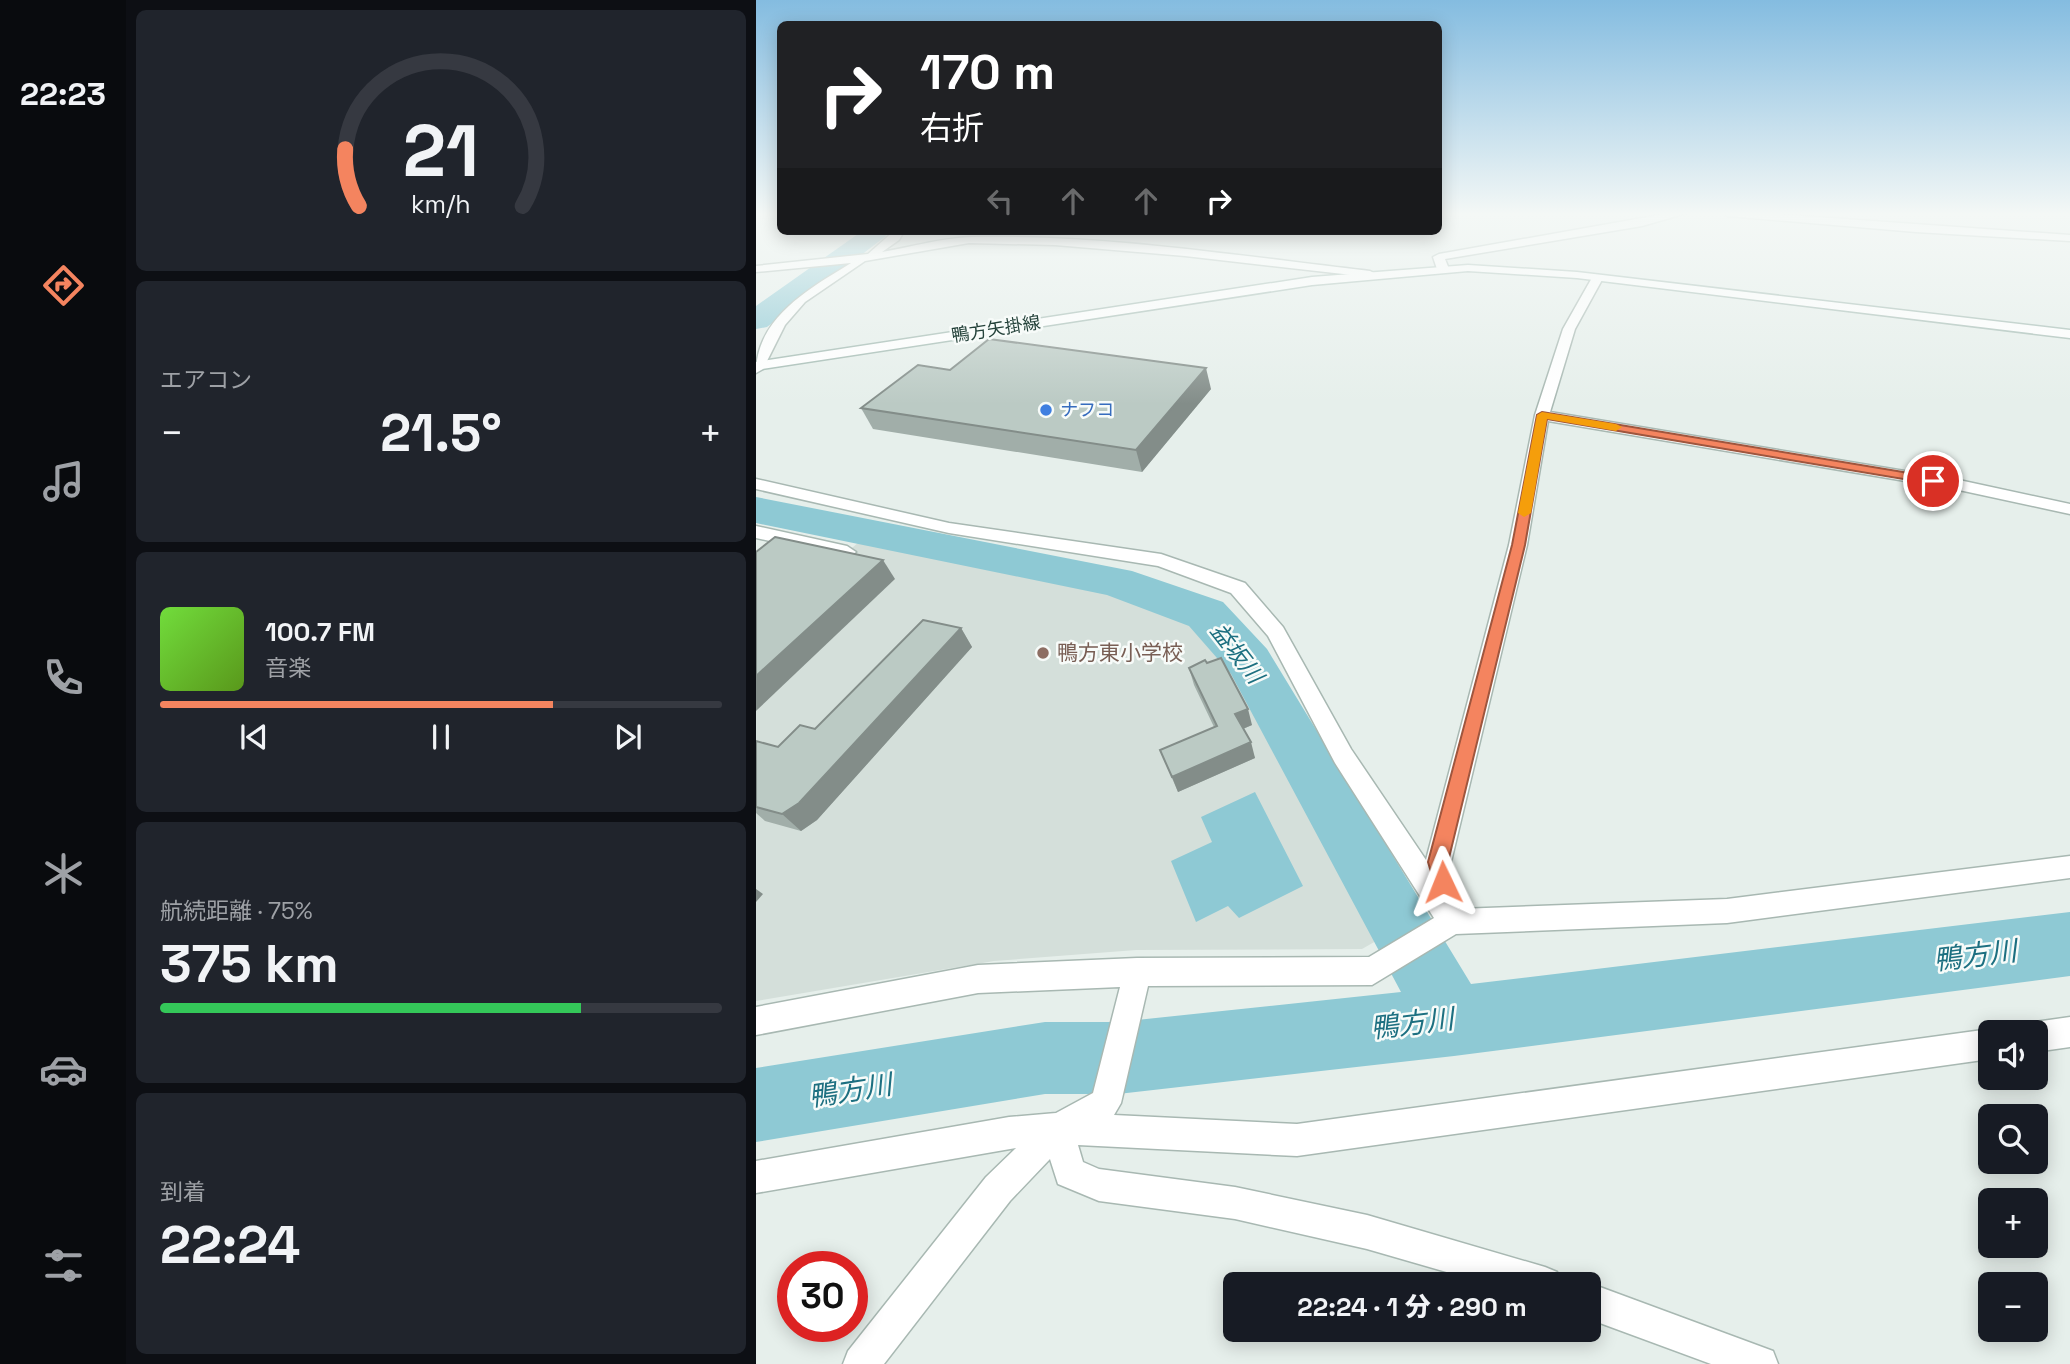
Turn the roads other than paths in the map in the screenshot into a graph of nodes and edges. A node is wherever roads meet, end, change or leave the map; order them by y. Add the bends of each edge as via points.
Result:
1 (835, 277) edge
2 (1353, 277) edge
3 (1584, 277) edge
4 (1597, 278) junction
5 (2070, 334) edge
6 (757, 367) edge
7 (1542, 415) junction
8 (756, 484) edge
9 (2070, 509) edge
10 (756, 532) edge
11 (847, 552) edge
12 (2070, 867) edge
13 (1451, 923) junction
14 (1134, 985) junction
15 (756, 1021) edge
16 (2070, 1032) edge
17 (2048, 1035) edge
18 (1978, 1046) edge
19 (1059, 1128) junction
20 (756, 1177) edge
21 (1504, 1272) edge
22 (1601, 1305) edge
23 (861, 1364) edge
24 (1760, 1364) edge

1 - 6 street via 801,299 779,324
2 - 6 street, 鴨方矢掛線
3 - 4 street, 鴨方矢掛線
4 - 5 street, 鴨方矢掛線
4 - 7 street via 1569,328
7 - 9 street via 1959,485
7 - 13 street via 1518,545 1438,862
8 - 13 street via 948,528 1161,560 1238,588 1276,632 1343,756
10 - 11 street
12 - 13 street via 1727,911
13 - 14 street via 1372,971
14 - 15 street via 978,979
14 - 19 street via 1106,1103
16 - 17 street
18 - 19 street via 1297,1140
19 - 20 street
19 - 21 street via 1069,1173 1099,1185 1235,1203 1367,1232
19 - 23 street via 998,1189
22 - 24 street

